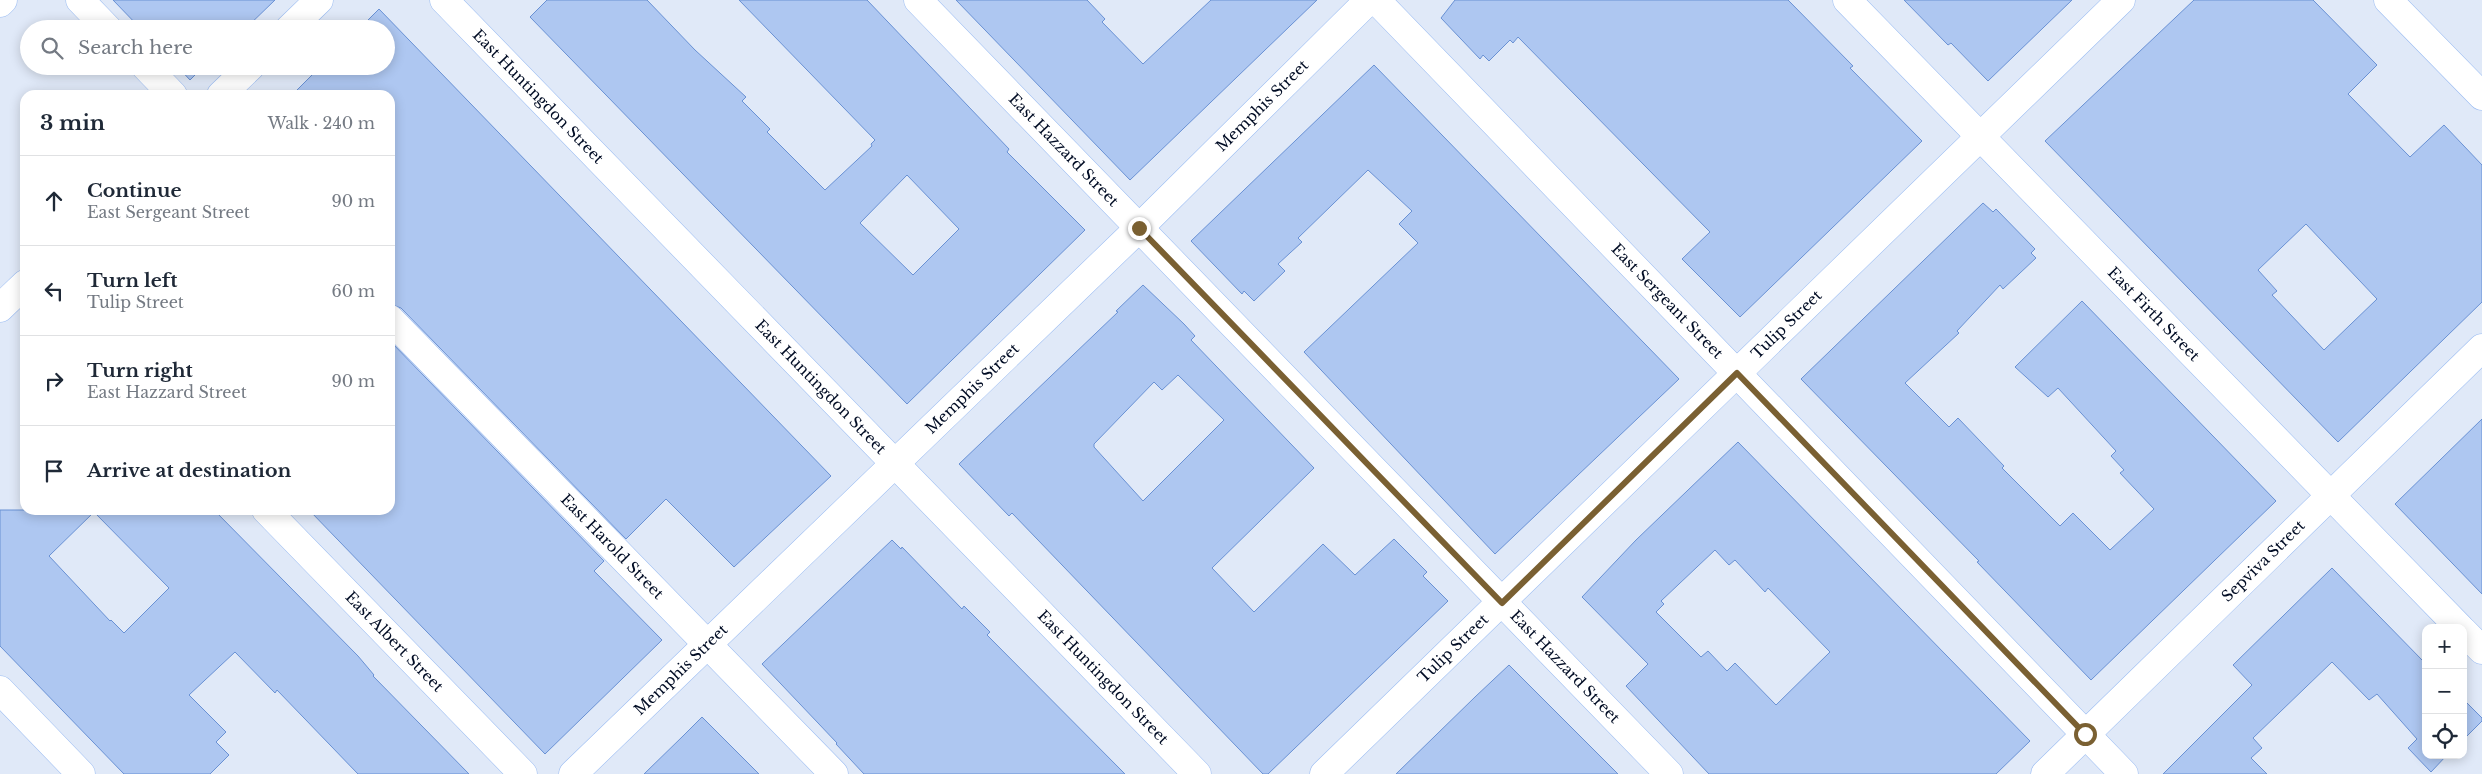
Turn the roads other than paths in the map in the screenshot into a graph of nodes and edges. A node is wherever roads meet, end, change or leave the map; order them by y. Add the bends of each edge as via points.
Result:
1 (3, 0) edge
2 (80, 0) edge
3 (319, 0) edge
4 (444, 0) edge
5 (918, 0) edge
6 (1369, 0) edge
7 (1376, 0) edge
8 (1847, 0) edge
9 (2121, 0) edge
10 (2388, 0) edge
11 (0, 3) edge
12 (99, 20) edge
13 (298, 20) edge
14 (154, 75) edge
15 (242, 75) edge
16 (168, 90) edge
17 (226, 90) edge
18 (2482, 96) edge
19 (1981, 138) junction
20 (1139, 228) junction
21 (20, 289) edge
22 (0, 308) edge
23 (395, 324) edge
24 (2482, 348) edge
25 (1737, 373) junction
26 (895, 464) junction
27 (2332, 495) junction
28 (271, 515) edge
29 (1502, 603) junction
30 (2456, 624) edge
31 (2467, 635) edge
32 (706, 645) junction
33 (2482, 650) edge
34 (0, 690) edge
35 (2085, 734) junction
36 (81, 774) edge
37 (523, 774) edge
38 (573, 774) edge
39 (834, 774) edge
40 (1197, 774) edge
41 (1324, 774) edge
42 (1669, 774) edge
43 (2044, 774) edge
44 (2124, 774) edge

1 - 11 street
2 - 12 street
3 - 13 street
4 - 26 street, East Huntingdon Street
5 - 20 street, East Hazzard Street
6 - 20 street, Memphis Street
7 - 25 street, East Sergeant Street
8 - 19 street, East Firth Street
9 - 19 street, Tulip Street
10 - 18 street
14 - 16 street
15 - 17 street
19 - 25 street, Tulip Street
19 - 27 street, East Firth Street
20 - 26 street, Memphis Street
20 - 29 street, East Hazzard Street
21 - 22 street
23 - 32 street, East Harold Street
24 - 27 street, Sepviva Street
25 - 29 street, Tulip Street
25 - 35 street, East Sergeant Street
26 - 32 street, Memphis Street
26 - 40 street, East Huntingdon Street
27 - 30 street, East Firth Street
27 - 35 street, Sepviva Street
28 - 37 street, East Albert Street
29 - 41 street, Tulip Street
29 - 42 street, East Hazzard Street
31 - 33 street
32 - 38 street, Memphis Street
32 - 39 street, East Harold Street
34 - 36 street
35 - 43 street, Sepviva Street
35 - 44 street, East Sergeant Street

